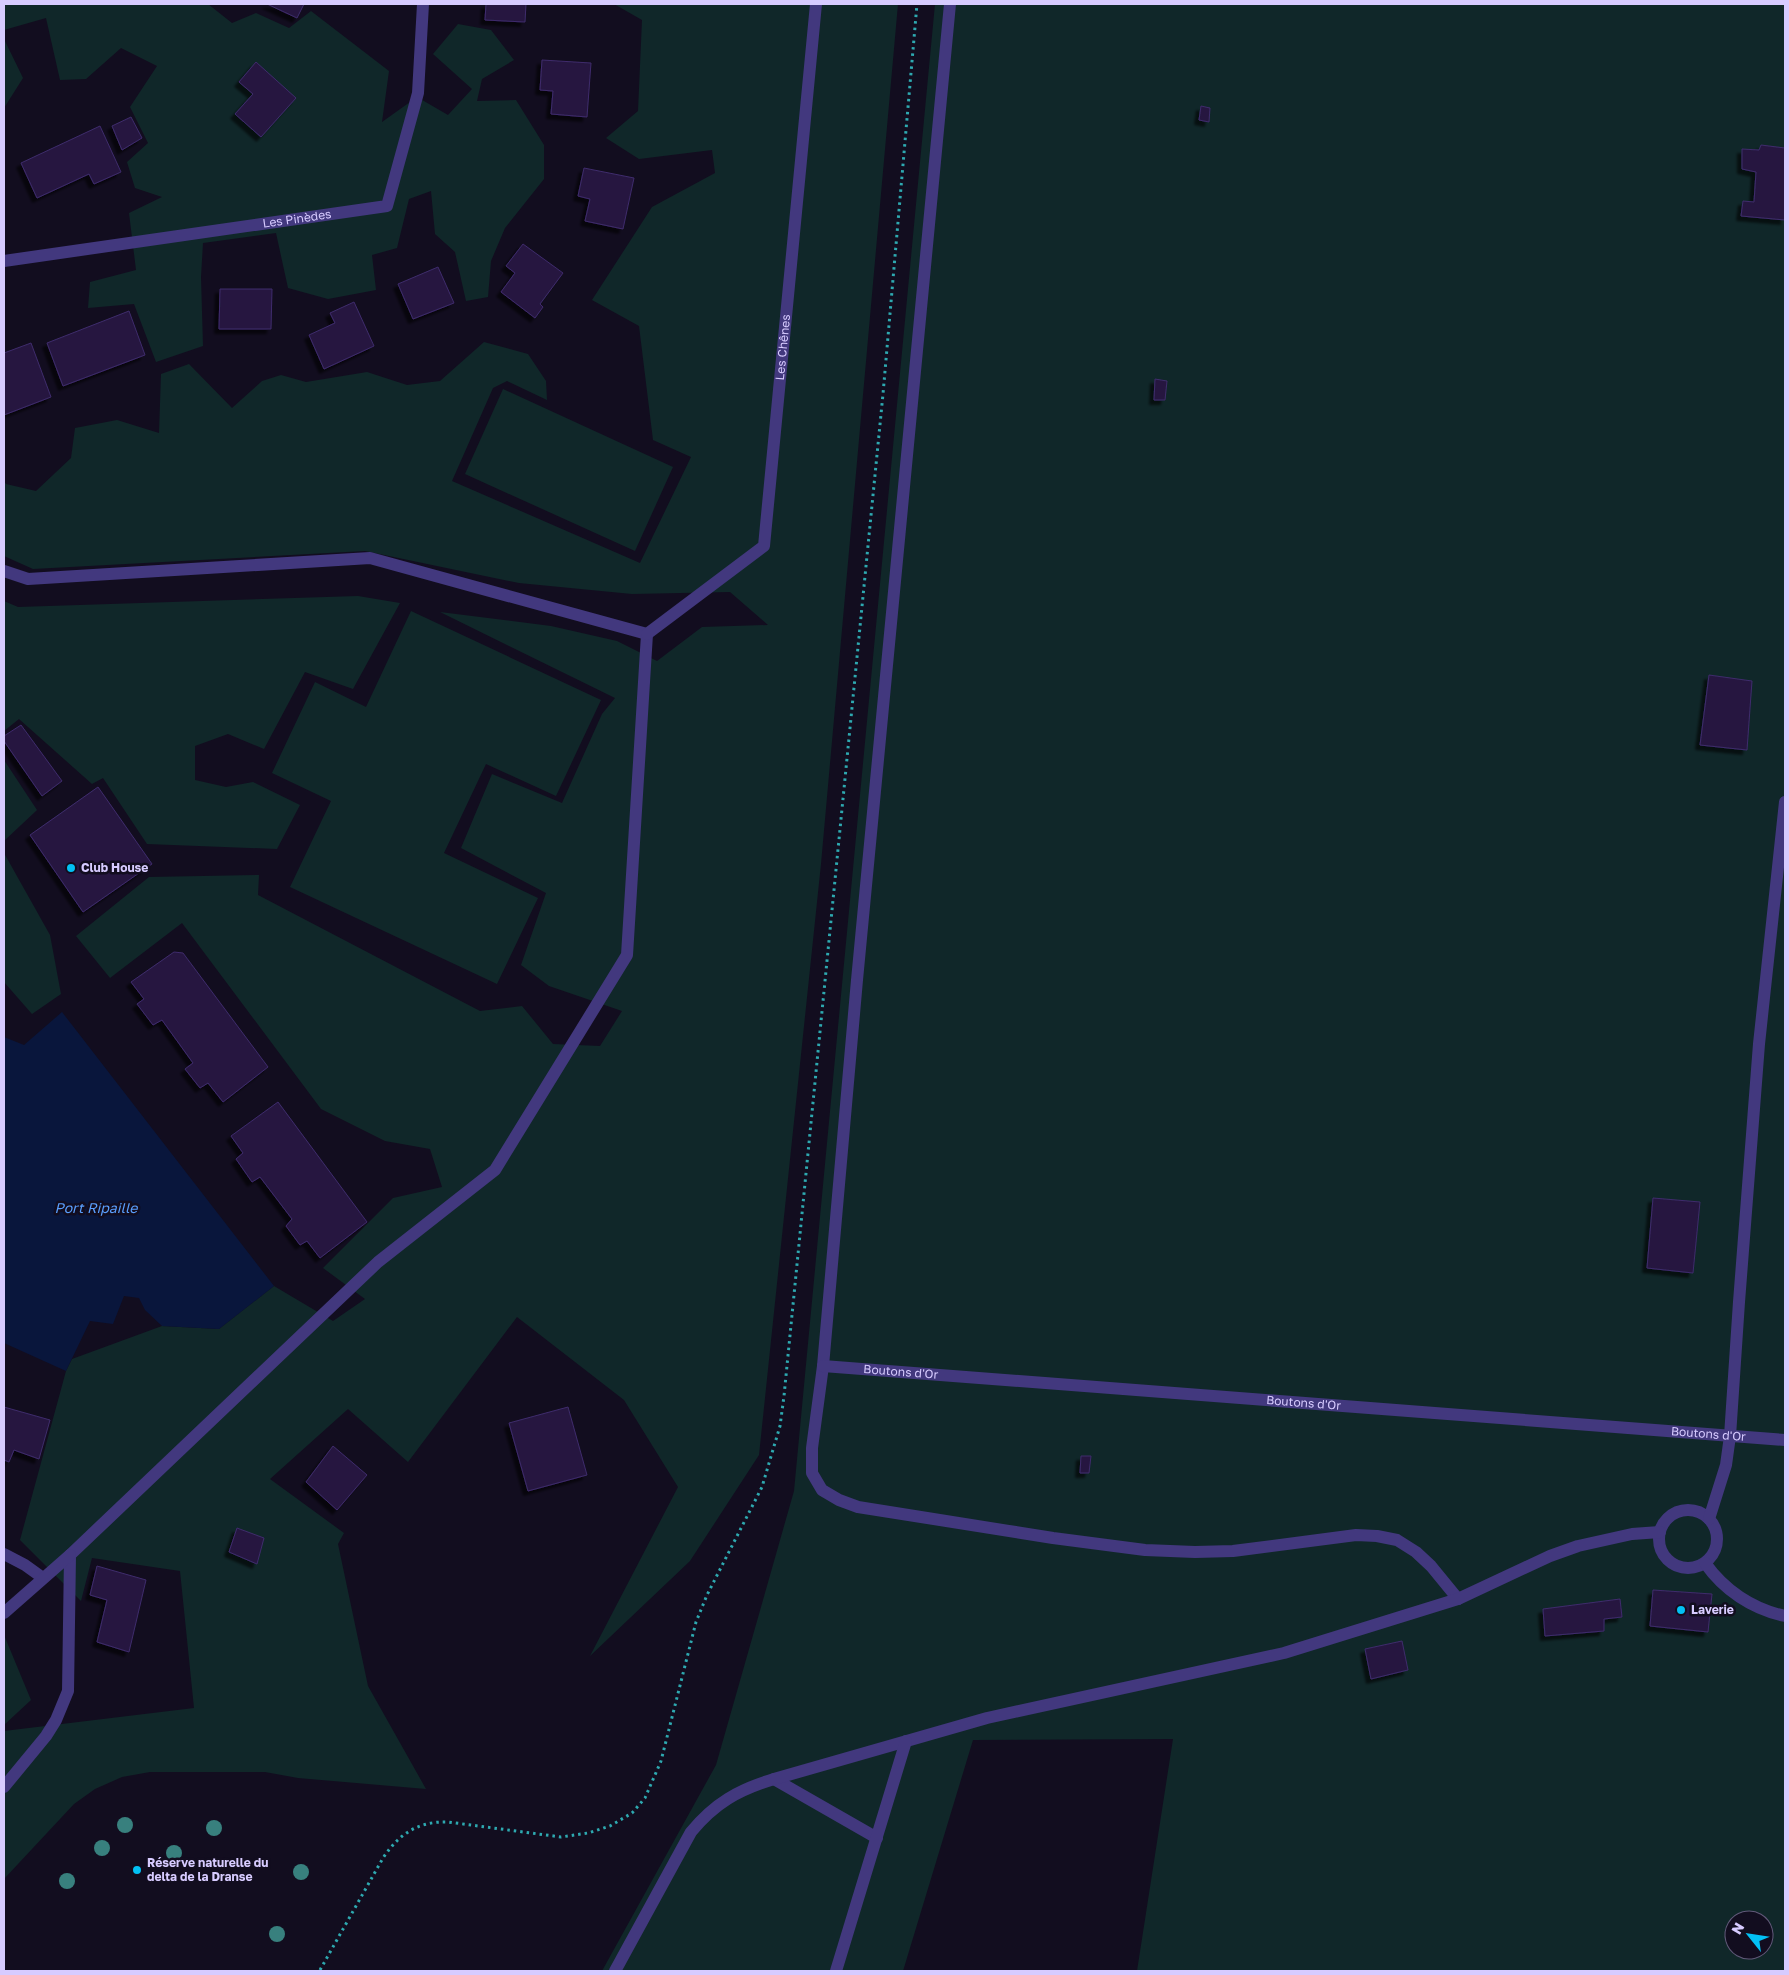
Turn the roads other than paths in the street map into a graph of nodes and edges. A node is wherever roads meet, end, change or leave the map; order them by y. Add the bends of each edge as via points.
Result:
1 (424, 4) edge
2 (816, 4) edge
3 (950, 4) edge
4 (4, 261) edge
5 (4, 571) edge
6 (647, 634) junction
7 (1785, 802) edge
8 (823, 1366) junction
9 (1730, 1436) junction
10 (1785, 1440) edge
11 (1709, 1519) junction
12 (1660, 1532) junction
13 (4, 1554) edge
14 (70, 1555) junction
15 (1705, 1563) junction
16 (43, 1578) junction
17 (1458, 1599) junction
18 (4, 1613) edge
19 (1785, 1616) edge
20 (906, 1741) junction
21 (774, 1779) junction
22 (4, 1787) edge
23 (877, 1838) junction
24 (615, 1971) edge
25 (836, 1971) edge

1 - 4 street, Les Pinèdes via 418,93 387,206
2 - 6 street, Les Chênes via 764,546
3 - 8 street
5 - 6 street via 28,579 370,558
6 - 14 street via 627,955 495,1170 378,1262
7 - 9 street via 1758,1054
8 - 9 street, Boutons d'Or
8 - 17 street via 812,1448 812,1473 822,1490 858,1507 1044,1537 1153,1550 1233,1551 1356,1535 1377,1536 1397,1540 1416,1552 1432,1566
9 - 10 street, Boutons d'Or
9 - 11 street via 1726,1465
11 - 12 street via 1696,1511 1682,1511 1670,1516
11 - 15 street via 1717,1538 1716,1548
12 - 15 street via 1663,1555 1672,1564 1690,1568
12 - 17 street via 1632,1534 1578,1546
13 - 16 street
14 - 16 street
14 - 22 street via 68,1691 46,1736
15 - 19 street via 1715,1577 1744,1601
16 - 18 street
17 - 20 street via 1284,1653 987,1718
20 - 21 street
20 - 23 street
21 - 23 street
21 - 24 street via 722,1801 695,1827
23 - 25 street

